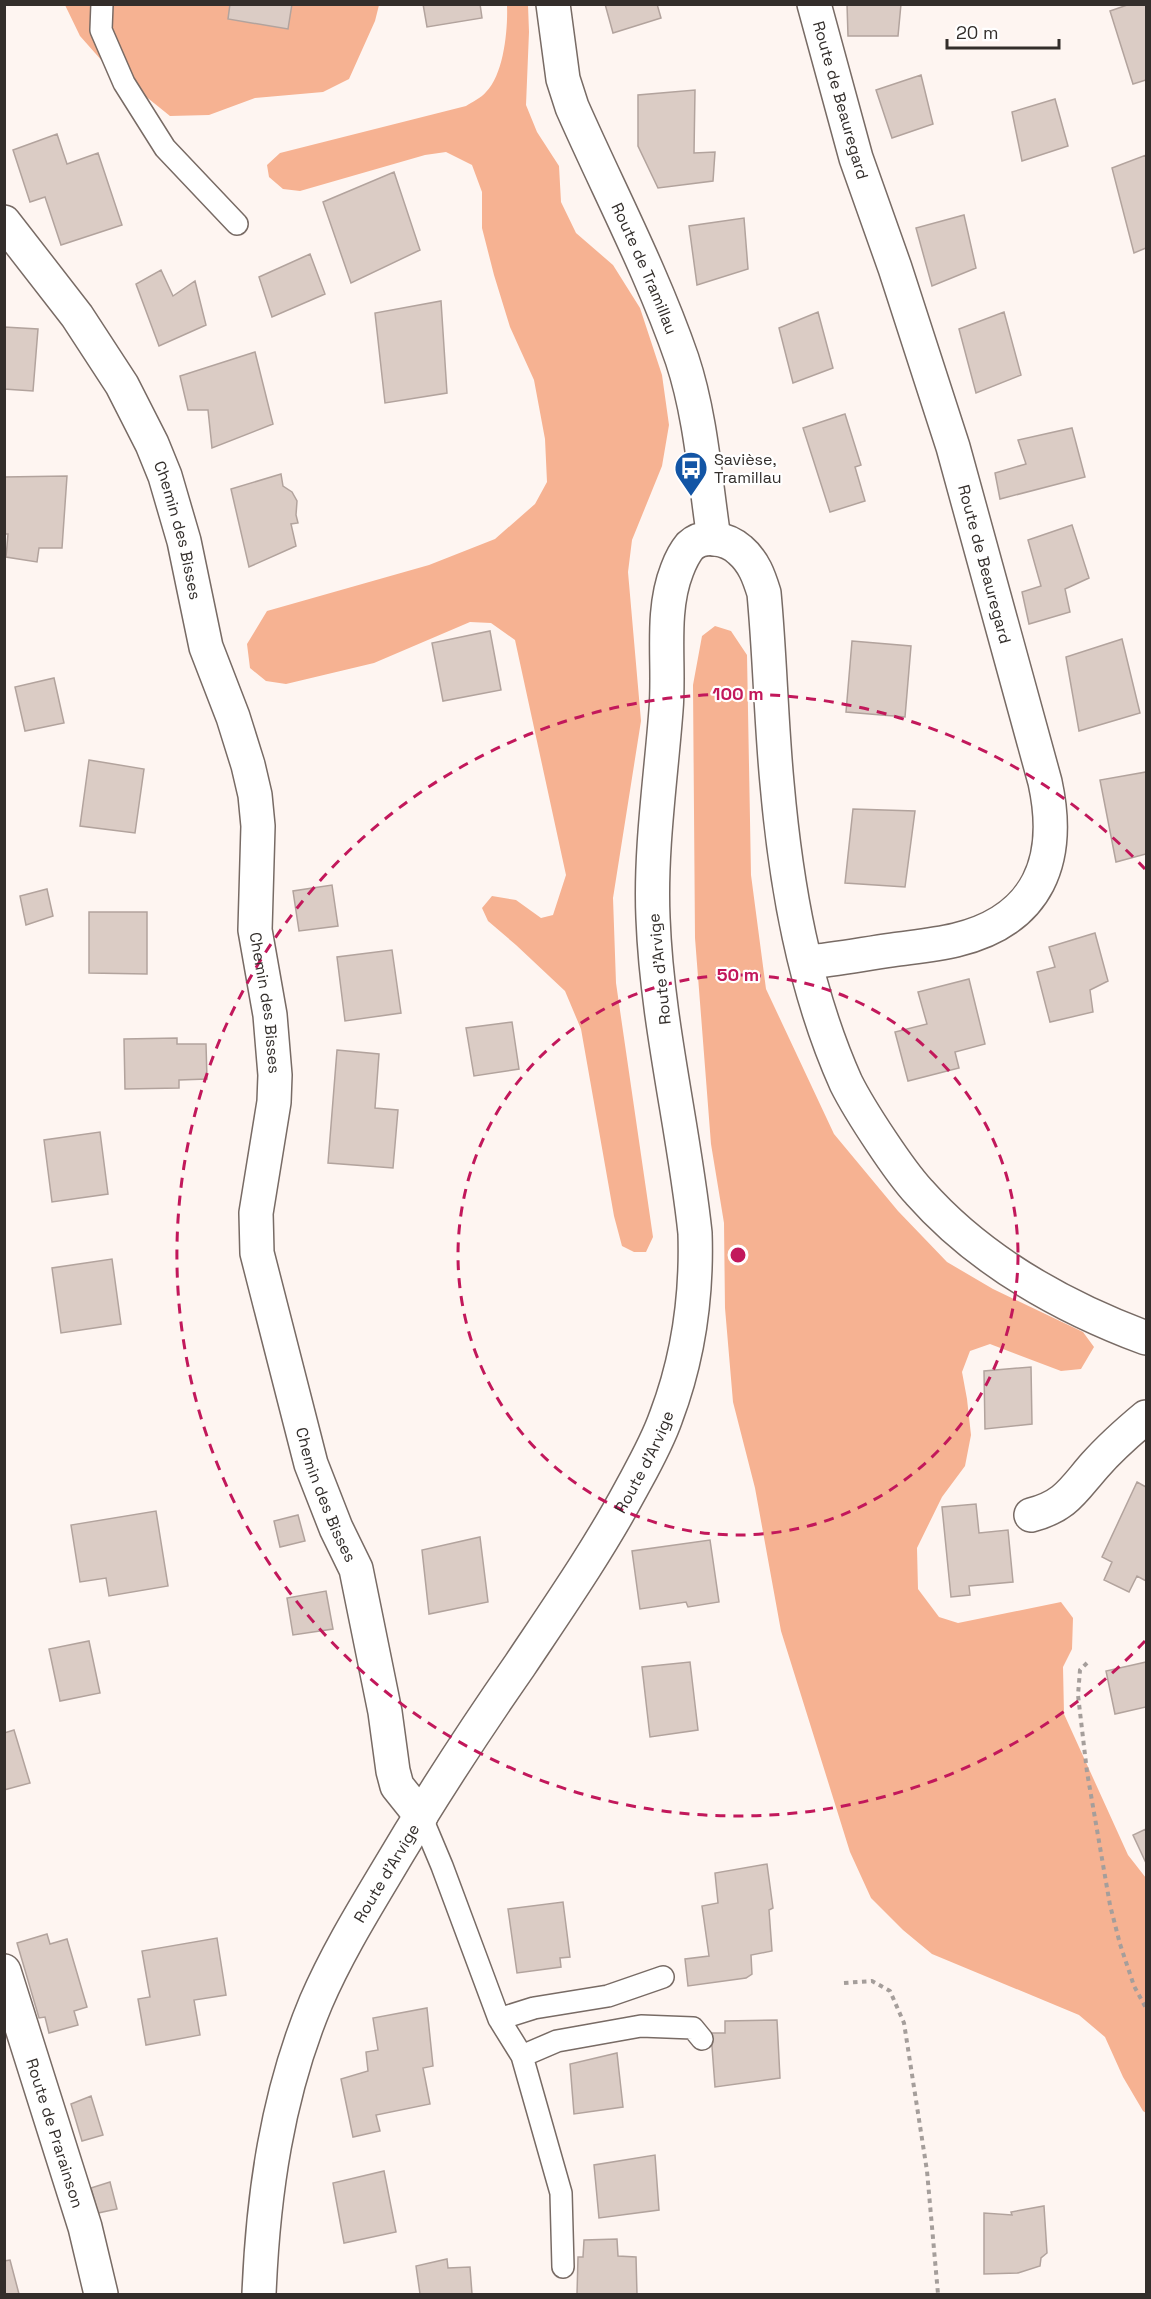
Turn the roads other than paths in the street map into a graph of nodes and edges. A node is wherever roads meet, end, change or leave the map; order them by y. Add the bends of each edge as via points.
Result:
1 (102, 4) edge
2 (553, 4) edge
3 (814, 4) edge
4 (4, 222) edge
5 (237, 224) dead end
6 (714, 539) junction
7 (806, 962) junction
8 (1146, 1338) edge
9 (1146, 1417) edge
10 (1031, 1515) dead end
11 (421, 1816) junction
12 (4, 1971) edge
13 (663, 1977) dead end
14 (499, 2019) junction
15 (702, 2039) dead end
16 (522, 2056) junction
17 (563, 2267) dead end
18 (101, 2295) edge
19 (259, 2295) edge

1 - 5 lane via 101,30 124,83 165,148
2 - 6 street, Route de Tramillau via 563,79 572,107 656,288 681,358 696,419
3 - 7 street, Route de Beauregard via 850,139 953,447 1046,782 1052,830 1041,878 1029,898 1000,923 955,940
4 - 11 street, Chemin des Bisses via 77,316 122,386 152,444 184,541 206,647 245,756 258,826 255,930 270,1015 275,1075 256,1213 257,1253 311,1464 356,1569 397,1786
6 - 7 street via 739,549 758,574 764,593 777,783 797,927
6 - 11 street, Route d'Arvige via 690,547 671,590 667,708 655,851 653,917 659,987 695,1233 693,1304 678,1379 666,1419 615,1520
7 - 8 street via 846,1083 877,1135 919,1192 967,1238 1024,1279 1089,1314
9 - 10 street via 1062,1501 1050,1510
11 - 14 lane
11 - 19 street, Route d'Arvige via 350,1934 316,2002 304,2036 269,2174
12 - 18 street, Route de Prarainson via 85,2227
13 - 14 lane via 608,1996 534,2008
14 - 16 lane
15 - 16 lane via 693,2028 641,2025 557,2041
16 - 17 lane via 561,2193

